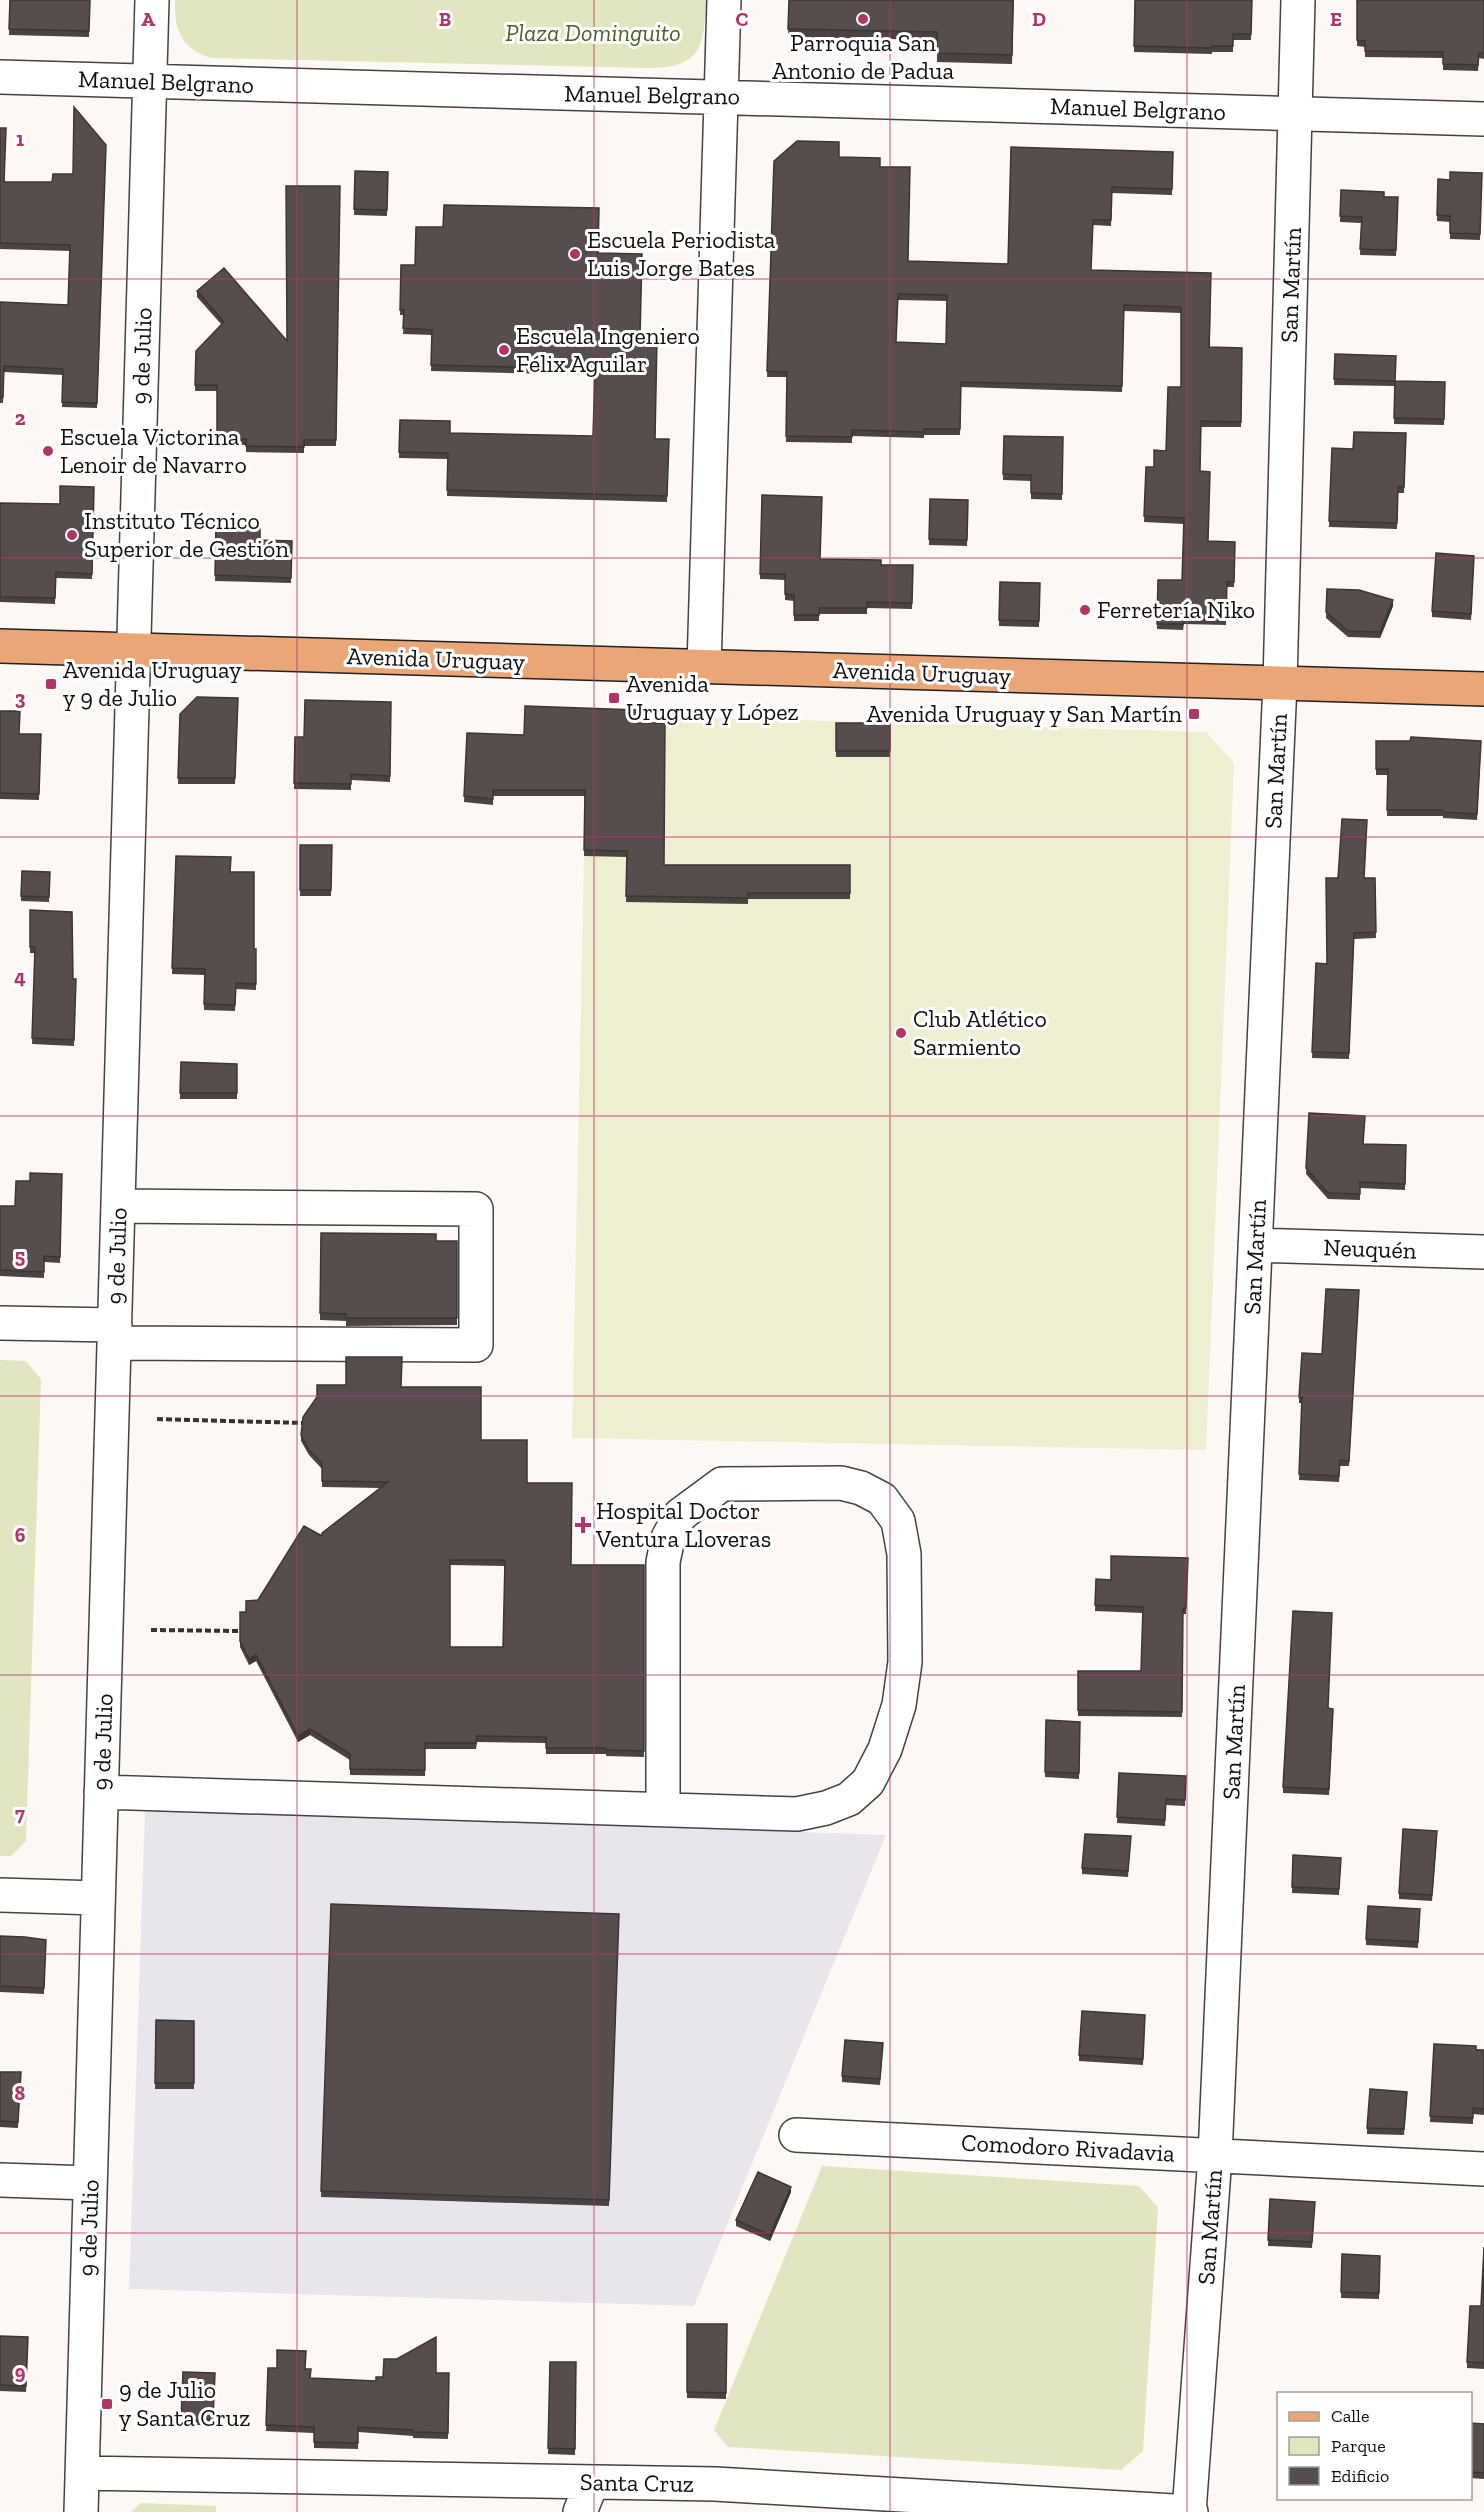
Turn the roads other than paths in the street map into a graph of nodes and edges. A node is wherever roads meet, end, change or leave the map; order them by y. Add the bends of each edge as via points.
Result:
1 (152, 0) edge
2 (724, 0) edge
3 (1298, 0) edge
4 (0, 77) edge
5 (150, 81) junction
6 (721, 97) junction
7 (1295, 113) junction
8 (1484, 118) edge
9 (0, 646) edge
10 (134, 651) junction
11 (704, 667) junction
12 (1280, 683) junction
13 (1484, 689) edge
14 (118, 1206) junction
15 (1255, 1245) junction
16 (1484, 1252) edge
17 (0, 1323) edge
18 (114, 1334) junction
19 (101, 1792) junction
20 (663, 1809) junction
21 (0, 1895) edge
22 (99, 1898) junction
23 (796, 2135) dead end
24 (1215, 2156) junction
25 (1484, 2169) edge
26 (0, 2180) edge
27 (90, 2183) junction
28 (82, 2473) junction
29 (592, 2482) junction
30 (81, 2512) edge
31 (579, 2512) edge
32 (1190, 2512) edge

1 - 5 street, 9 de Julio
2 - 6 street
3 - 7 street, San Martín
4 - 5 street, Manuel Belgrano
5 - 6 street, Manuel Belgrano
5 - 10 street, 9 de Julio
6 - 7 street, Manuel Belgrano
6 - 11 street
7 - 8 street, Manuel Belgrano
7 - 12 street, San Martín
9 - 10 main road, Avenida Uruguay
10 - 11 main road, Avenida Uruguay
10 - 14 street, 9 de Julio
11 - 12 main road, Avenida Uruguay
12 - 13 main road, Avenida Uruguay
12 - 15 street, San Martín
14 - 18 street, 9 de Julio
14 - 18 street via 477,1209 476,1346
15 - 16 street, Neuquén
15 - 24 street, San Martín
17 - 18 street
18 - 19 street, 9 de Julio
19 - 20 street
19 - 22 street, 9 de Julio
20 - 20 street via 797,1814 849,1800 868,1782 885,1749 899,1705 905,1662 904,1554 898,1521 882,1499 842,1483 722,1484 680,1515 668,1538 663,1562
21 - 22 street
22 - 27 street, 9 de Julio
23 - 24 street, Comodoro Rivadavia
24 - 25 street, Comodoro Rivadavia
24 - 32 street, San Martín
26 - 27 street
27 - 28 street, 9 de Julio
28 - 29 street, Santa Cruz
28 - 30 street, 9 de Julio
29 - 31 street
29 - 32 street, Santa Cruz via 715,2484

